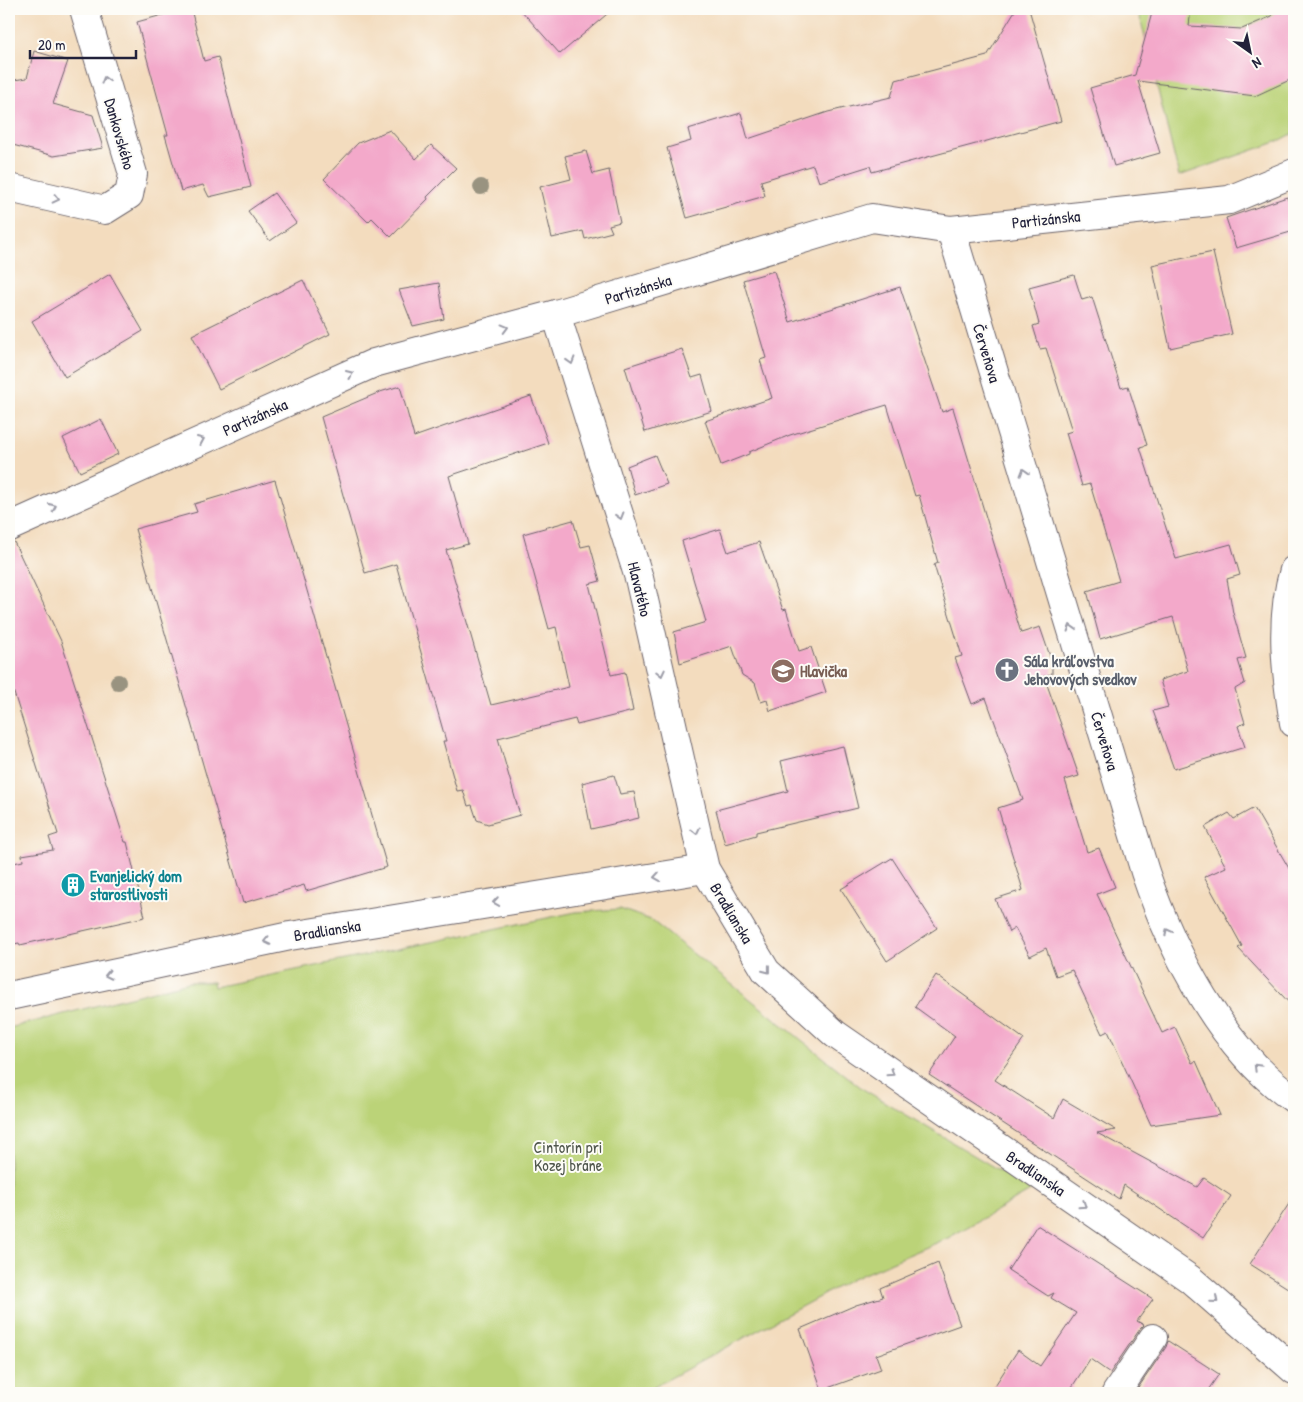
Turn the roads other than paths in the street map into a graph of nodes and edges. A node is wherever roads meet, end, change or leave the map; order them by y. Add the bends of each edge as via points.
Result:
1 (84, 9) edge
2 (1294, 173) edge
3 (9, 188) edge
4 (951, 230) junction
5 (556, 314) junction
6 (9, 527) edge
7 (1294, 570) edge
8 (1294, 723) edge
9 (705, 869) junction
10 (9, 996) edge
11 (1294, 1099) edge
12 (1152, 1338) dead end
13 (1294, 1370) edge
14 (1116, 1393) edge

3 -> 1 street, Dankovského via 106,210 129,195 133,174
2 - 4 street, Partizánska via 1229,200
4 - 5 street, Partizánska via 872,218
11 -> 4 street, Červeňova via 1244,1054 1224,1028 1203,996 1160,914 1144,872
6 -> 5 street, Partizánska via 374,363
5 -> 9 street, Hlavatého via 639,578
7 - 8 street via 1287,596 1286,650
9 -> 10 street, Bradlianska via 290,936
9 -> 13 street, Bradlianska via 766,971 835,1034 1190,1278
12 - 14 street

